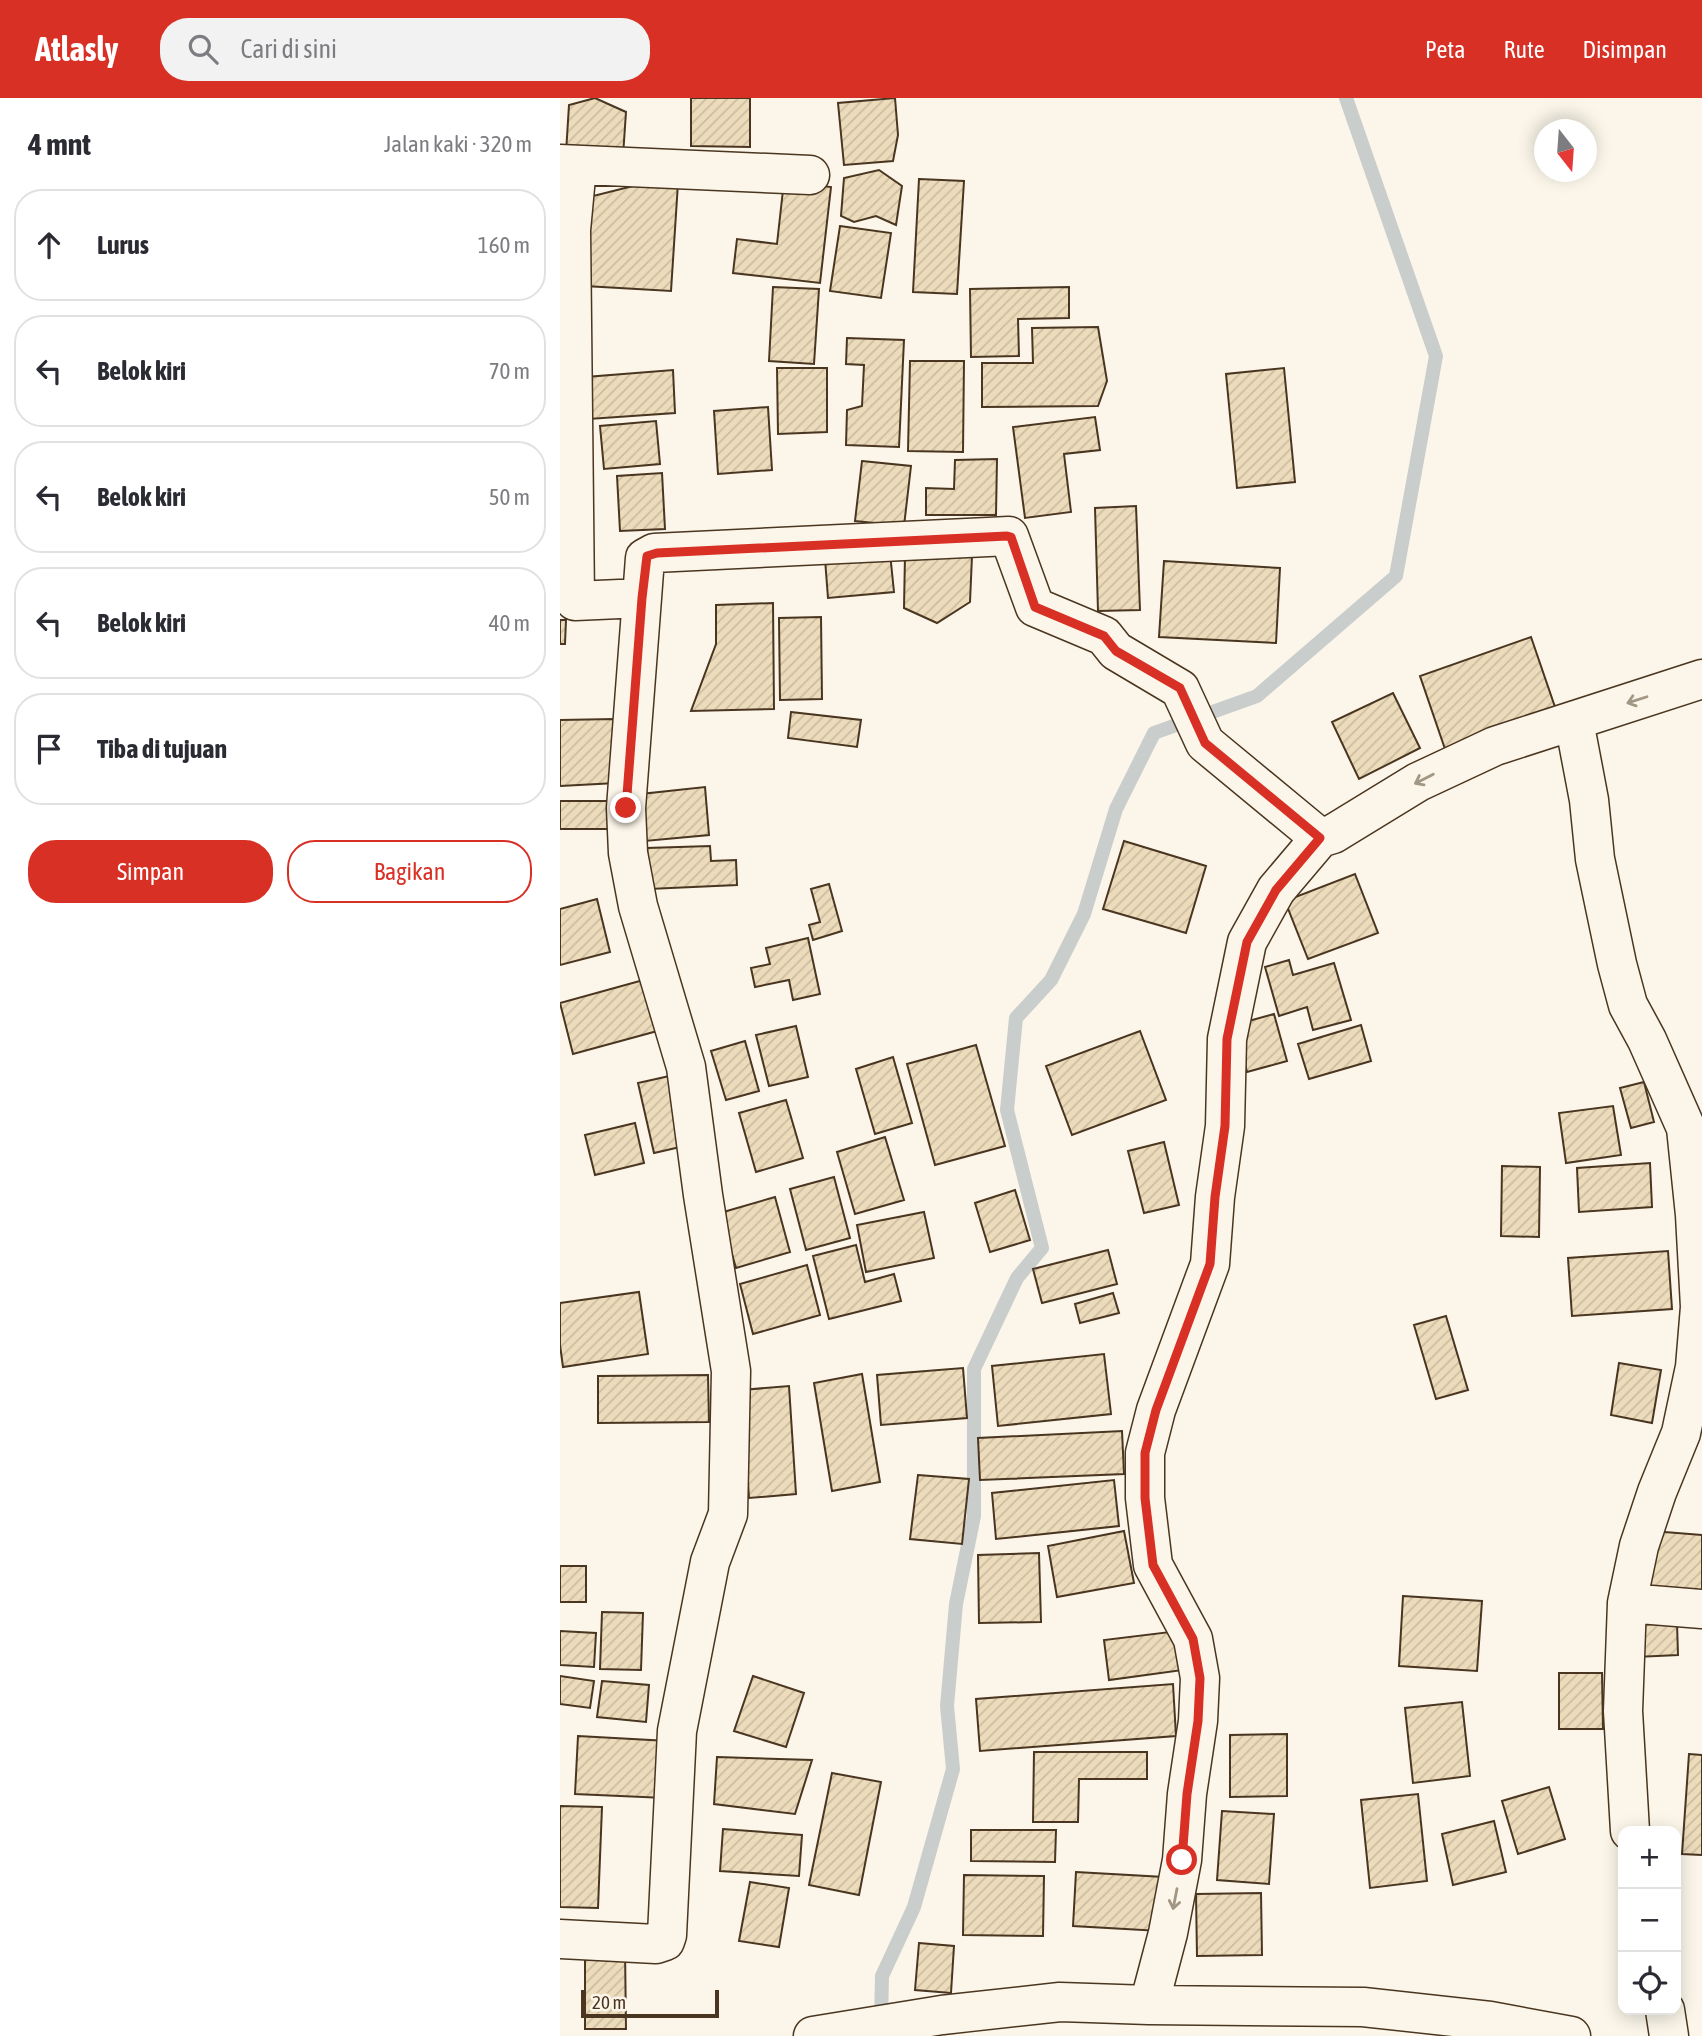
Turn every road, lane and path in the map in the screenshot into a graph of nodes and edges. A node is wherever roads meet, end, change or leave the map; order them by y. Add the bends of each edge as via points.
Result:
1 (568, 165) edge
2 (810, 175) dead end
3 (642, 598) junction
4 (567, 601) edge
5 (1702, 679) edge
6 (1574, 721) junction
7 (1320, 838) junction
8 (1627, 1603) junction
9 (1702, 1609) edge
10 (1630, 1826) edge
11 (560, 1939) edge
12 (1149, 2005) junction
13 (1666, 2015) edge
14 (813, 2036) edge
15 (1571, 2036) edge
16 (1669, 2036) edge

1 - 2 street
1 - 4 street via 572,230
3 - 4 street
3 - 7 street via 645,558 654,553 1011,537 1035,607 1104,636 1116,651 1180,688 1205,743
3 - 11 street via 626,808 628,853 638,906 686,1067 731,1371 728,1514 710,1562 677,1731 667,1936 656,1944
5 -> 6 street
6 -> 7 street via 1495,746 1418,782
6 - 8 street via 1614,952 1628,1005 1686,1128 1695,1215 1700,1307 1695,1367 1681,1433 1644,1532
7 -> 12 street via 1276,890 1247,942 1227,1039 1225,1126 1210,1264 1156,1410 1145,1453 1153,1565 1193,1639 1200,1678 1182,1860
8 - 9 street
8 - 10 street via 1623,1711
12 - 14 street via 1060,2002
12 - 15 street via 1363,2007 1490,2021
13 - 16 street

